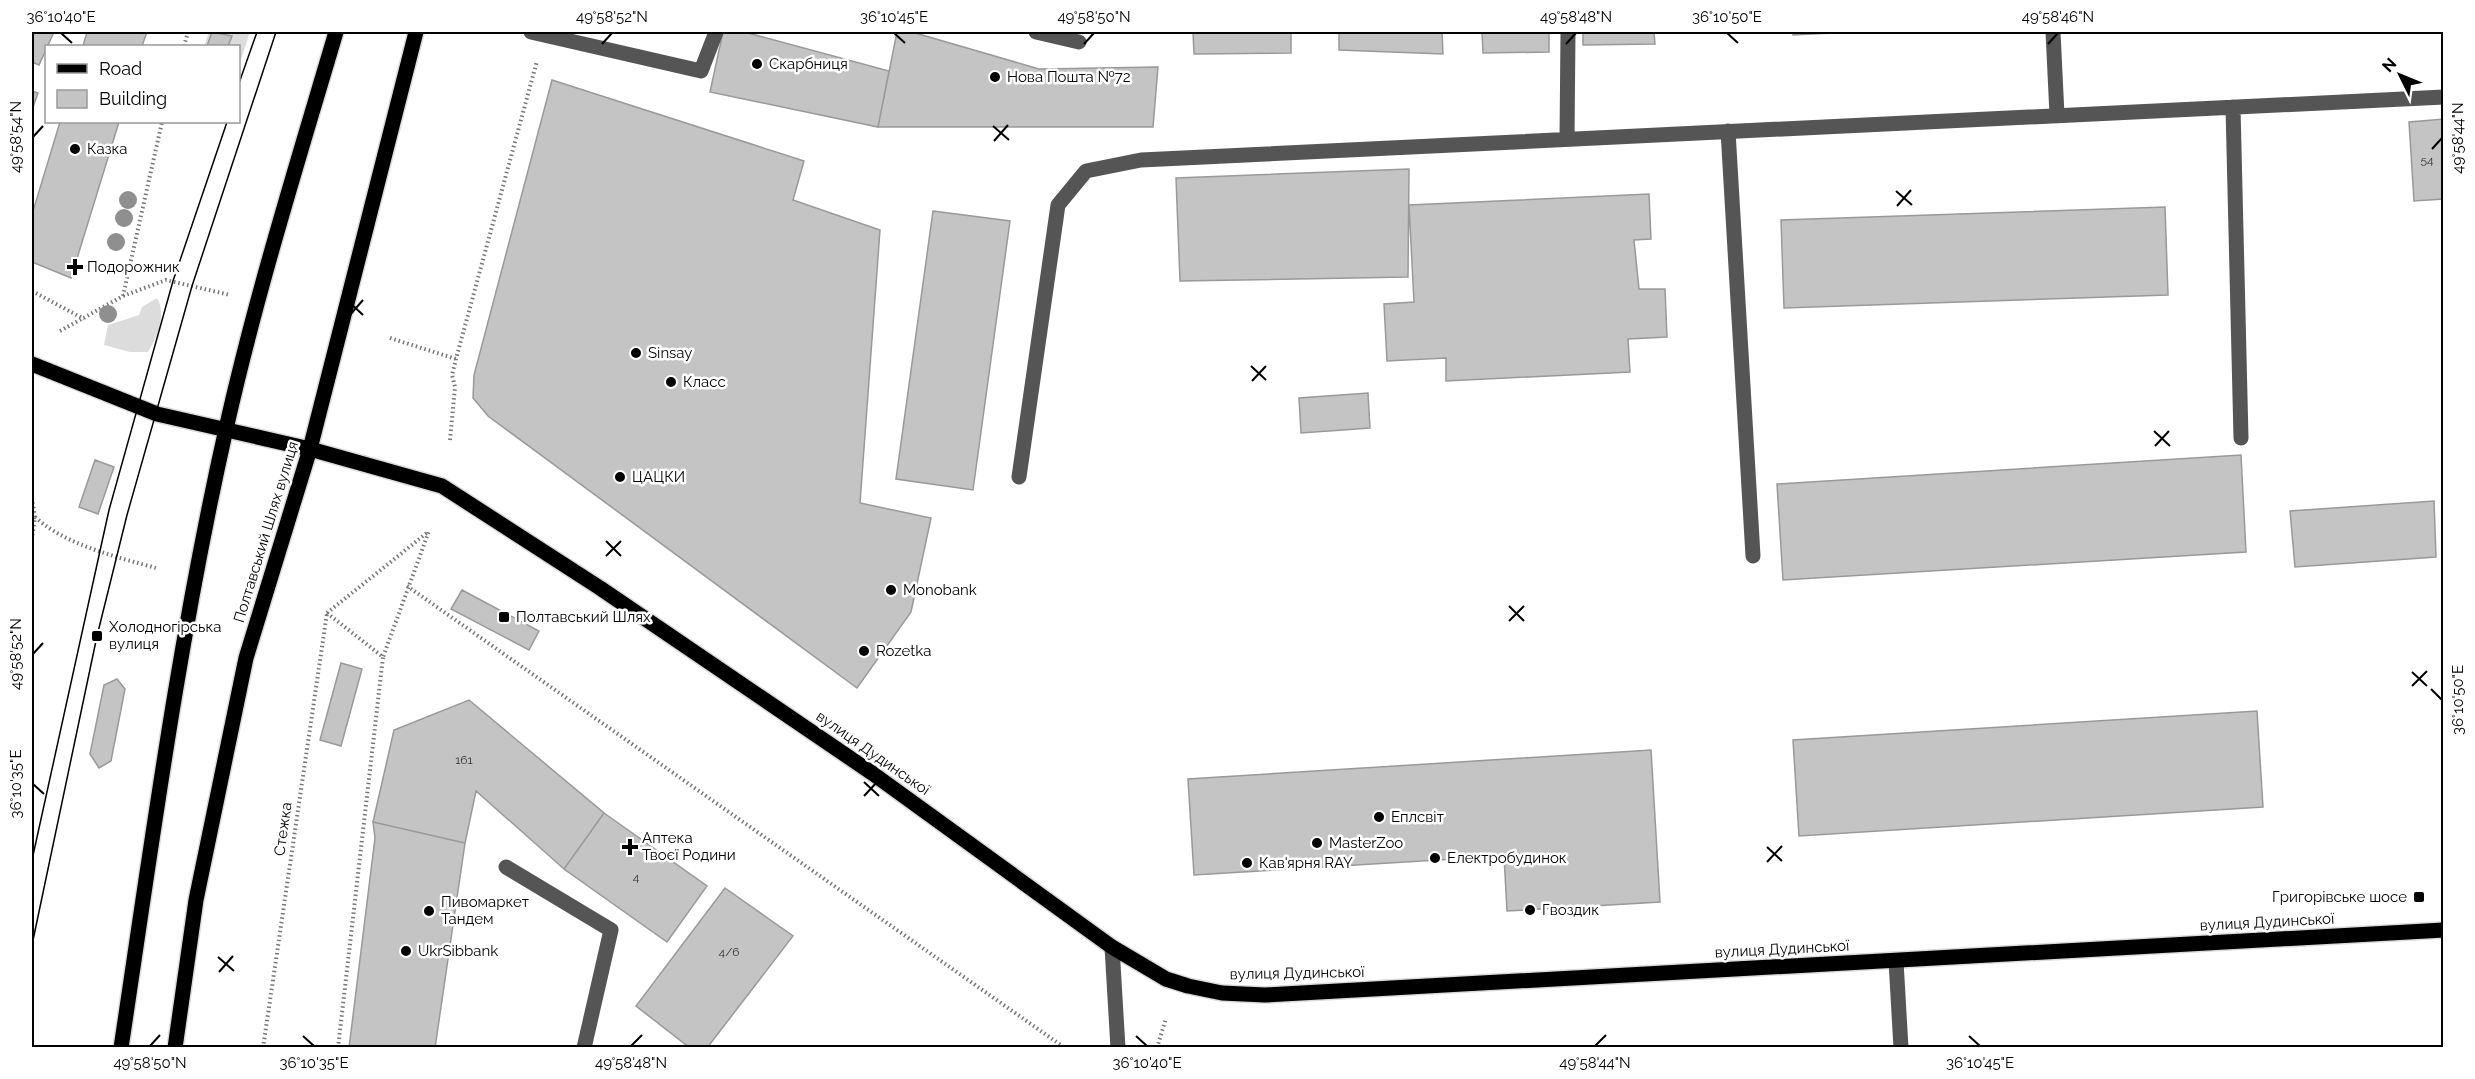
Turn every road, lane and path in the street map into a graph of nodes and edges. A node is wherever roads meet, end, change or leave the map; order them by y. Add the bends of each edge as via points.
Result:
1 (336, 32) edge
2 (416, 32) edge
3 (716, 32) edge
4 (1036, 32) edge
5 (1568, 32) edge
6 (2053, 32) edge
7 (538, 33) edge
8 (1079, 42) dead end
9 (2444, 97) edge
10 (2234, 107) junction
11 (2057, 116) junction
12 (162, 123) edge
13 (1728, 131) junction
14 (1567, 139) junction
15 (32, 291) edge
16 (230, 295) dead end
17 (123, 296) junction
18 (84, 320) junction
19 (60, 331) dead end
20 (390, 338) dead end
21 (456, 359) junction
22 (32, 364) edge
23 (226, 430) junction
24 (2241, 438) dead end
25 (450, 440) dead end
26 (310, 448) junction
27 (1019, 477) dead end
28 (32, 498) edge
29 (33, 515) edge
30 (32, 539) edge
31 (1753, 556) dead end
32 (156, 568) dead end
33 (407, 586) junction
34 (327, 613) junction
35 (383, 657) junction
36 (506, 867) dead end
37 (2444, 930) edge
38 (1112, 947) junction
39 (1896, 961) junction
40 (1166, 1018) dead end
41 (121, 1047) edge
42 (175, 1047) edge
43 (263, 1047) edge
44 (338, 1047) edge
45 (584, 1047) edge
46 (1065, 1047) edge
47 (1118, 1047) edge
48 (1157, 1047) edge
49 (1902, 1047) edge

1 - 23 main road via 256,302
2 - 26 main road, Полтавський Шлях вулиця
3 - 7 street via 701,71
4 - 8 street
5 - 14 street
6 - 11 street
7 - 21 path
9 - 10 street
10 - 11 street
10 - 24 street
11 - 13 street
12 - 17 path
13 - 14 street
13 - 31 street
14 - 27 street via 1141,160 1086,171 1058,205
15 - 18 path
16 - 17 path via 166,280
17 - 18 path
18 - 19 path
20 - 21 path
21 - 25 path
22 - 23 main road via 157,414
23 - 26 main road
23 - 41 main road via 171,714
26 - 38 main road, вулиця Дудинської via 442,486 872,773
26 - 42 main road, Полтавський Шлях вулиця via 246,658 196,900
28 - 29 path
29 - 30 path
29 - 32 path via 98,552
33 - 34 path via 429,531
33 - 35 path
33 - 46 path
34 - 35 path
34 - 43 path, Стежка
35 - 44 path
36 - 45 street via 610,930
37 - 39 main road, вулиця Дудинської
38 - 39 main road, вулиця Дудинської via 1177,982 1222,993 1265,995
38 - 47 street
39 - 49 street
40 - 48 path

